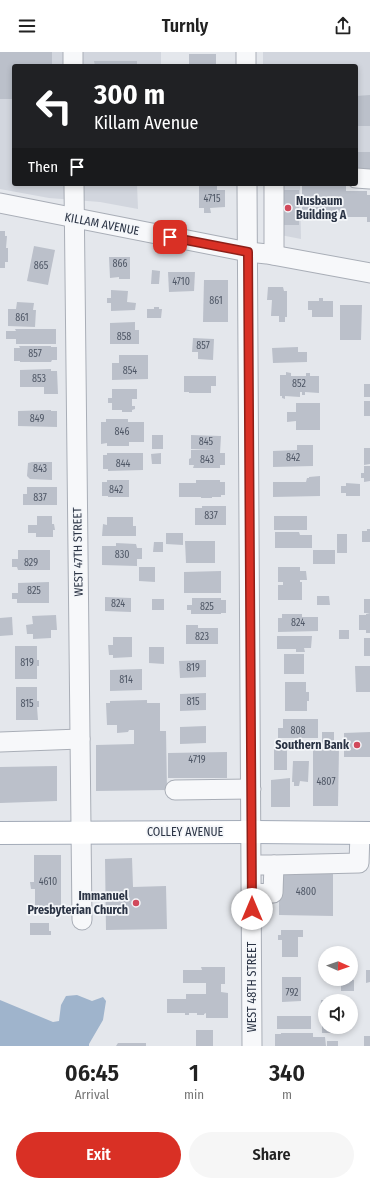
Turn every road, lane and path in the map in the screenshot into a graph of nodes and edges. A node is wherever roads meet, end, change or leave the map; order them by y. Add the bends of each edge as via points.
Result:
1 (73, 52) edge
2 (246, 52) edge
3 (73, 64) edge
4 (246, 64) edge
5 (358, 178) edge
6 (370, 179) edge
7 (74, 186) edge
8 (247, 186) edge
9 (274, 186) edge
10 (0, 203) edge
11 (74, 218) junction
12 (248, 252) junction
13 (274, 255) junction
14 (370, 273) edge
15 (80, 739) junction
16 (0, 742) edge
17 (251, 789) junction
18 (175, 790) dead end
19 (251, 832) junction
20 (0, 833) edge
21 (81, 833) junction
22 (365, 833) edge
23 (251, 865) junction
24 (274, 865) junction
25 (251, 894) junction
26 (82, 920) dead end
27 (252, 1046) edge

1 - 3 street
2 - 4 street
5 - 6 street
7 - 11 street, WEST 47TH STREET
8 - 12 street, WEST 48TH STREET
9 - 13 street
10 - 11 street, KILLAM AVENUE
11 - 12 street, KILLAM AVENUE
11 - 15 street, WEST 47TH STREET
12 - 13 street, KILLAM AVENUE
12 - 17 street, WEST 48TH STREET
13 - 14 street, KILLAM AVENUE
15 - 16 street
15 - 21 street, WEST 47TH STREET
17 - 18 street
17 - 19 street, WEST 48TH STREET
19 - 21 main road, COLLEY AVENUE
19 - 22 main road, COLLEY AVENUE
19 - 23 street, WEST 48TH STREET
20 - 21 main road, COLLEY AVENUE
21 - 26 street, WEST 47TH STREET
22 - 24 street via 359,863
23 - 24 street
23 - 25 street, WEST 48TH STREET
24 - 25 street via 273,893
25 - 27 street, WEST 48TH STREET

